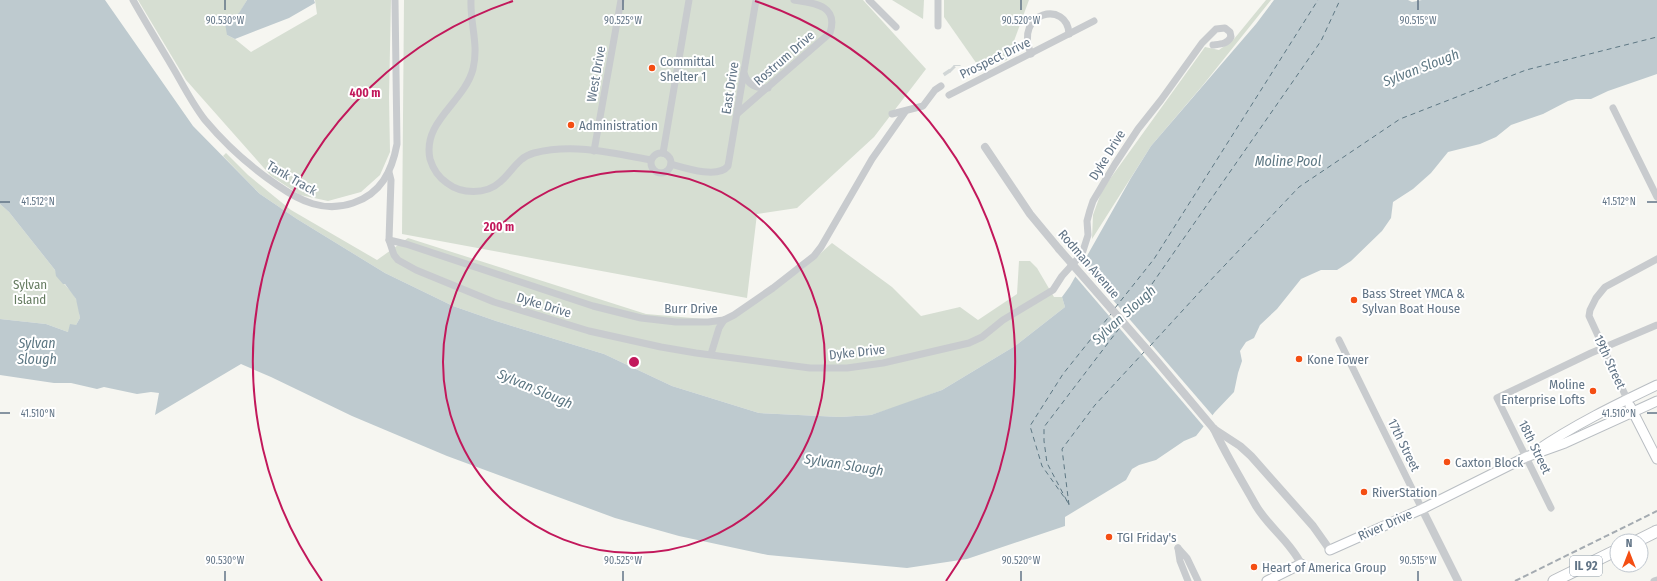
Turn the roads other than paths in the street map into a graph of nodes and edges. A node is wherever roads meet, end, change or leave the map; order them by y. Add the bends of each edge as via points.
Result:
1 (133, 0) edge
2 (395, 0) edge
3 (471, 0) edge
4 (621, 0) edge
5 (689, 0) edge
6 (756, 0) edge
7 (794, 0) edge
8 (869, 0) edge
9 (938, 0) edge
10 (1094, 21) dead end
11 (938, 26) dead end
12 (896, 27) dead end
13 (1069, 34) junction
14 (1213, 45) dead end
15 (1031, 54) junction
16 (744, 73) junction
17 (940, 86) dead end
18 (768, 88) junction
19 (948, 95) dead end
20 (1613, 108) dead end
21 (905, 112) junction
22 (738, 113) junction
23 (892, 114) dead end
24 (984, 147) dead end
25 (594, 151) junction
26 (663, 153) junction
27 (651, 160) junction
28 (671, 164) junction
29 (389, 172) junction
30 (1657, 197) edge
31 (389, 240) junction
32 (1657, 259) edge
33 (724, 320) junction
34 (1657, 325) edge
35 (1339, 340) dead end
36 (1603, 348) junction
37 (711, 354) junction
38 (1657, 385) edge
39 (1627, 399) junction
40 (1657, 400) edge
41 (1633, 411) junction
42 (1214, 428) junction
43 (1526, 457) junction
44 (1657, 459) edge
45 (1551, 508) dead end
46 (1422, 509) junction
47 (1330, 550) joint
48 (1609, 554) edge
49 (1301, 564) joint
50 (1657, 580) edge
51 (1188, 581) edge
52 (1198, 581) edge
53 (1267, 581) edge
54 (1458, 581) edge
55 (1554, 581) edge
56 (1654, 581) edge

1 - 29 street, Tank Track via 204,118 233,151 284,190 316,205 340,206 358,202 384,180
2 - 29 street, Tank Track via 397,144
3 - 25 street via 476,43 472,71 460,95 432,130 429,141 428,148 438,175 458,189 480,191 500,182 514,166 532,153 568,149
4 - 25 street, West Drive
5 - 26 street
6 - 16 street, East Drive
7 - 18 street, Rostrum Drive via 823,6 830,13 831,29 826,37
8 - 12 street
9 - 11 street
10 - 13 street, Prospect Drive
13 - 15 street, Prospect Drive
13 - 15 street via 1065,18 1061,15 1050,12 1040,14 1035,17 1029,28 1028,42
14 - 37 street, Dyke Drive via 1229,41 1230,32 1225,28 1216,29 1202,43 1128,142 1091,205 1087,221 1087,240 1082,254 1053,290 1003,320 982,337 920,355 847,368 788,366
15 - 19 street, Prospect Drive
16 - 18 street via 746,80 753,86
16 - 22 street, East Drive
17 - 21 street via 923,106
18 - 22 street, Rostrum Drive
20 - 30 street
21 - 23 street
21 - 33 street, Burr Drive via 872,160 818,252 747,307
22 - 28 street, East Drive via 726,169 712,173
24 - 42 street, Rodman Avenue, bridge via 1030,214
25 - 27 street
26 - 27 street via 654,155
26 - 28 street via 669,156
27 - 28 street via 652,167 659,173 666,172
29 - 31 street, Dyke Drive
31 - 33 street, Burr Drive via 613,312 676,322
31 - 37 street, Dyke Drive via 394,255 406,265 494,302 617,338
32 - 36 street, 19th Street via 1605,288 1590,307 1590,316
33 - 37 street
34 - 36 street
35 - 46 street, 17th Street
36 - 39 street, 19th Street
36 - 43 street, 18th Street via 1497,398
38 - 39 main road, River Drive
39 - 41 main road, 19th Street
39 - 43 main road, River Drive
40 - 41 main road, River Drive
41 - 43 main road, River Drive via 1566,443
41 - 44 main road, 19th Street
42 - 47 street via 1247,452 1313,526
42 - 49 street via 1253,500
43 - 45 street, 18th Street
43 - 46 main road, River Drive
46 - 47 main road, River Drive
46 - 54 street, 17th Street
48 - 55 main road, IL 92
49 - 53 main road
50 - 56 street
51 - 52 street via 1178,548 1187,558

